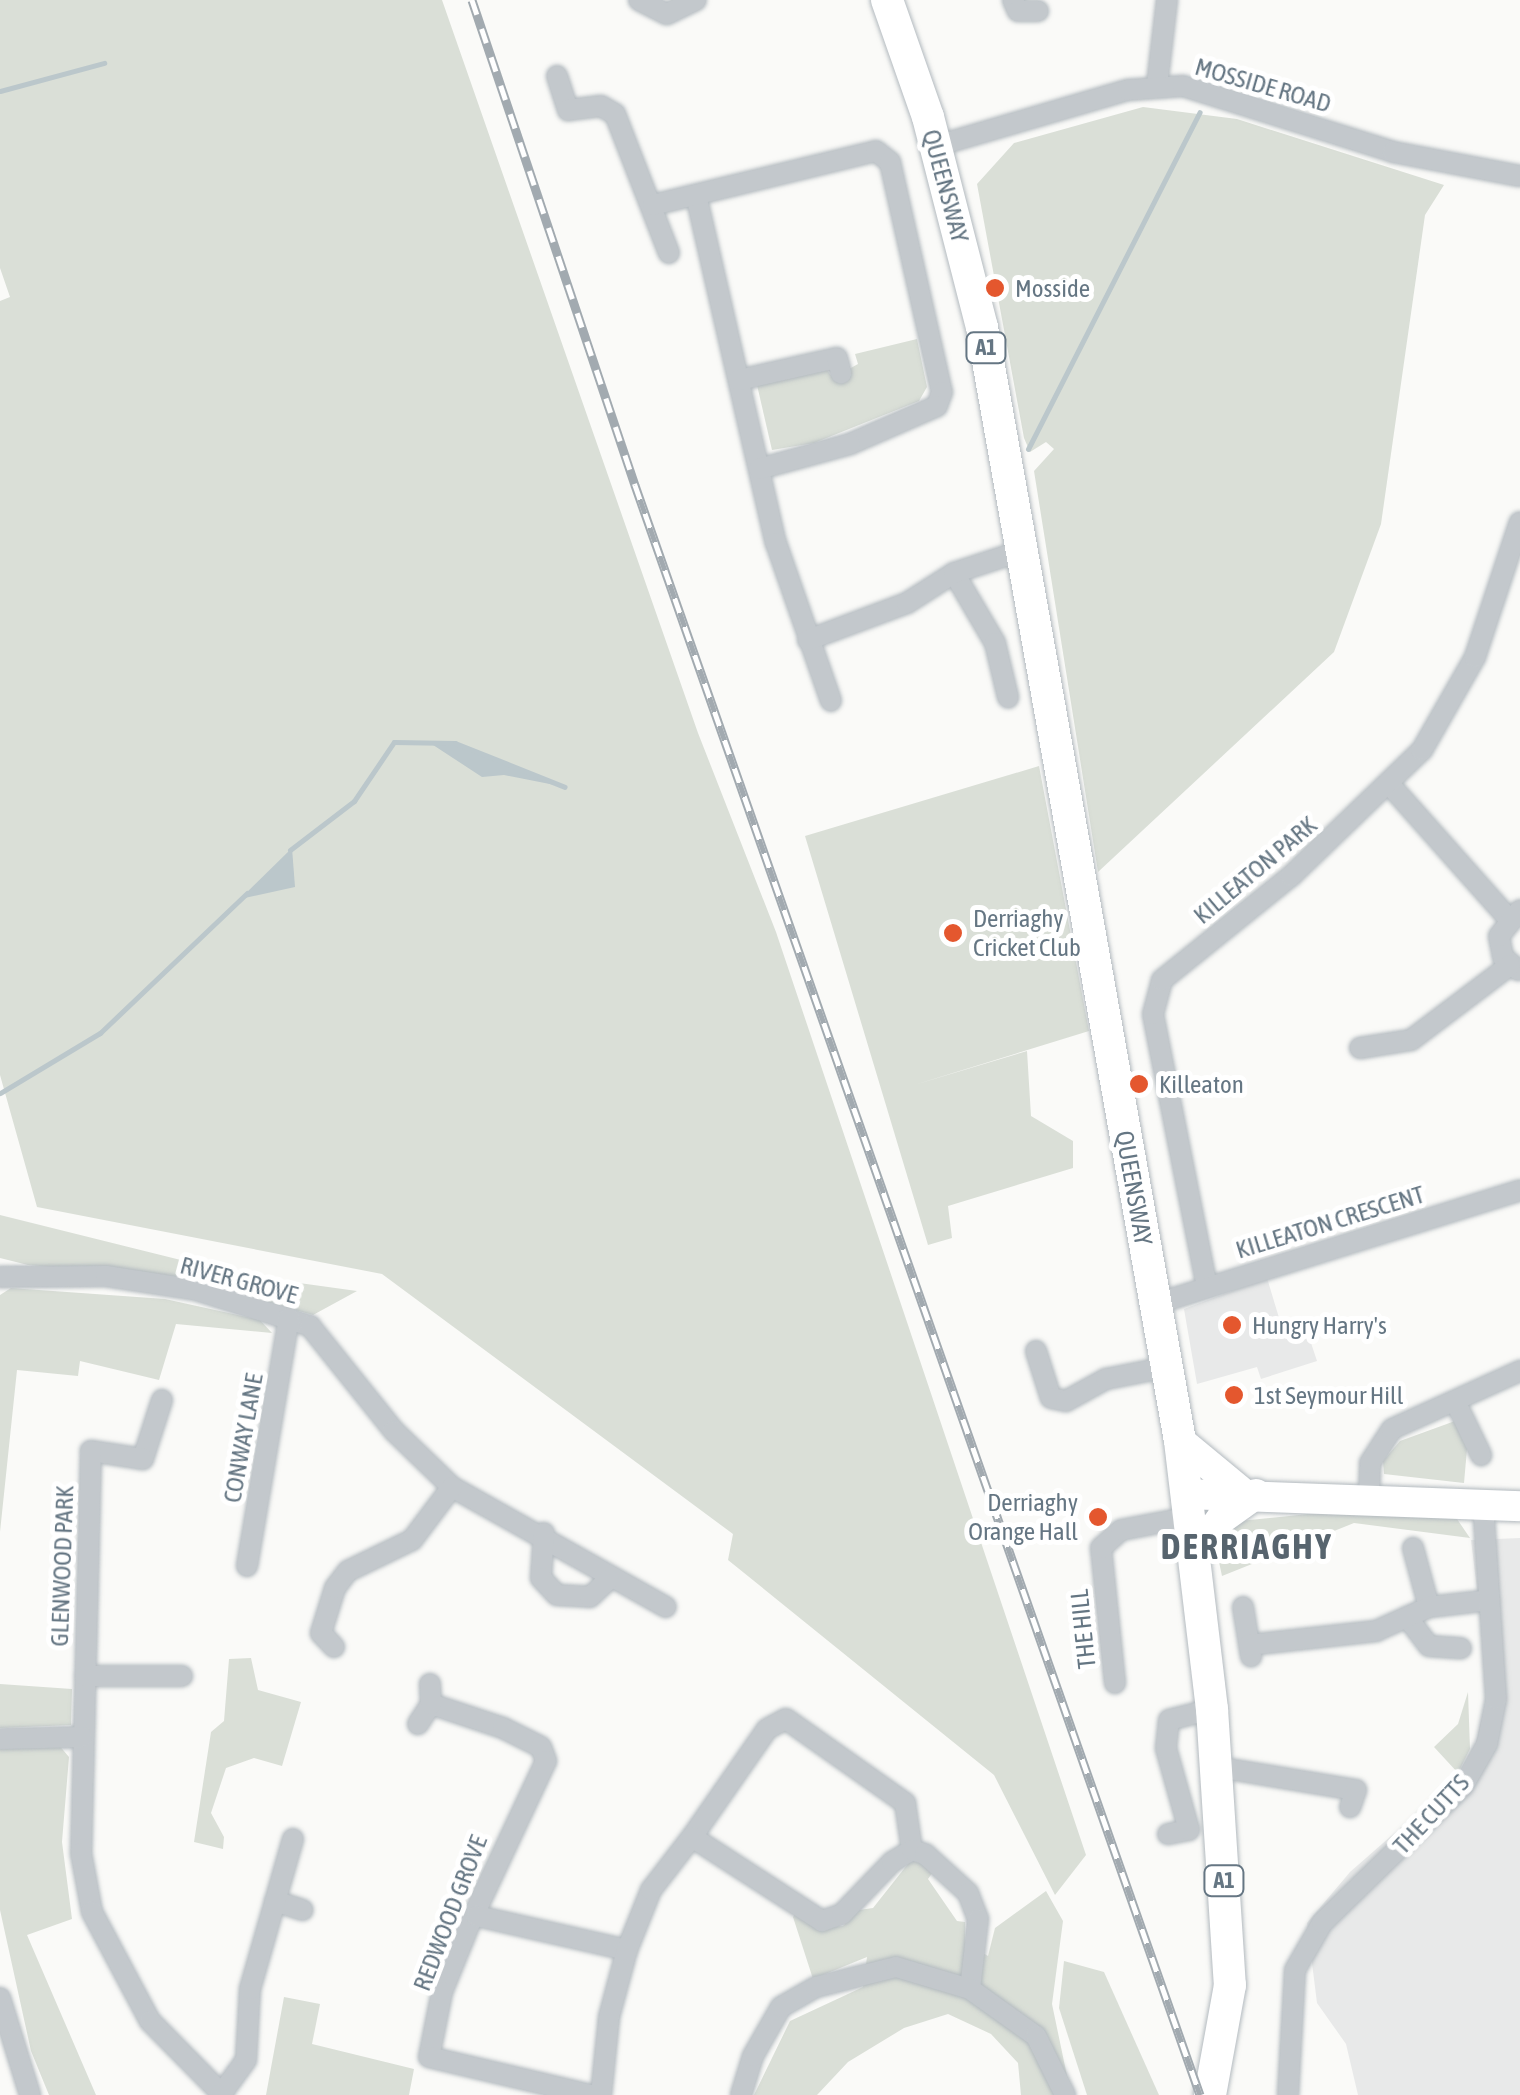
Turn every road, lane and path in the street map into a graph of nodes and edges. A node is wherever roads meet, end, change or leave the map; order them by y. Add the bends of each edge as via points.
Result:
1 (639, 0) edge
2 (696, 0) edge
3 (887, 0) edge
4 (1167, 0) edge
5 (1023, 7) edge
6 (1001, 24) dead end
7 (557, 76) dead end
8 (1157, 85) junction
9 (936, 146) junction
10 (1520, 176) edge
11 (696, 195) junction
12 (653, 205) junction
13 (668, 253) dead end
14 (841, 373) dead end
15 (739, 380) junction
16 (759, 469) junction
17 (1519, 529) edge
18 (1021, 552) junction
19 (954, 573) junction
20 (808, 640) junction
21 (1008, 697) dead end
22 (831, 701) dead end
23 (1390, 785) junction
24 (1514, 914) edge
25 (1515, 968) edge
26 (1360, 1048) dead end
27 (1520, 1190) edge
28 (0, 1276) edge
29 (1207, 1287) junction
30 (1155, 1304) junction
31 (289, 1318) junction
32 (1036, 1351) dead end
33 (1167, 1367) junction
34 (1520, 1371) edge
35 (162, 1400) dead end
36 (1456, 1404) junction
37 (1180, 1441) junction
38 (1481, 1455) dead end
39 (452, 1487) junction
40 (1250, 1494) junction
41 (1368, 1496) junction
42 (1483, 1502) junction
43 (1188, 1505) junction
44 (1520, 1506) edge
45 (544, 1533) junction
46 (1413, 1548) dead end
47 (1196, 1552) junction
48 (246, 1566) dead end
49 (609, 1579) junction
50 (1490, 1600) junction
51 (666, 1607) dead end
52 (1243, 1607) dead end
53 (1428, 1608) junction
54 (1408, 1617) junction
55 (334, 1646) dead end
56 (1461, 1648) dead end
57 (84, 1676) junction
58 (182, 1676) dead end
59 (1114, 1683) dead end
60 (1212, 1709) junction
61 (418, 1724) dead end
62 (82, 1737) junction
63 (0, 1738) edge
64 (1216, 1766) junction
65 (1350, 1807) dead end
66 (1168, 1834) dead end
67 (692, 1837) junction
68 (294, 1839) dead end
69 (912, 1850) junction
70 (274, 1901) junction
71 (304, 1910) dead end
72 (477, 1916) junction
73 (627, 1950) junction
74 (970, 1989) junction
75 (1, 2010) edge
76 (222, 2094) edge
77 (30, 2095) edge
78 (591, 2095) edge
79 (601, 2095) edge
80 (741, 2095) edge
81 (1065, 2095) edge
82 (1210, 2095) edge
83 (1288, 2095) edge

1 - 2 street via 667,14
3 - 9 main road, QUEENSWAY / A1
4 - 8 street
5 - 6 street
7 - 12 street via 568,110 601,106 614,114
8 - 9 street, MOSSIDE ROAD
8 - 10 street, MOSSIDE ROAD via 1226,96 1394,152
9 - 18 main road, QUEENSWAY / A1 via 982,327
11 - 12 street
11 - 15 street
11 - 16 street via 876,151 890,162 942,392 938,406 850,444
12 - 13 street
14 - 15 street via 837,358
15 - 16 street
16 - 20 street
17 - 23 street, KILLEATON PARK via 1475,657 1447,714
18 - 19 street
18 - 30 main road, QUEENSWAY / A1
19 - 20 street via 907,602
19 - 21 street via 995,643
20 - 22 street
23 - 24 street
23 - 29 street, KILLEATON PARK via 1162,980 1152,1014
24 - 25 street via 1499,947
25 - 26 street via 1411,1040
27 - 29 street, KILLEATON CRESCENT
28 - 31 street, RIVER GROVE via 106,1276 198,1290
29 - 30 street, KILLEATON CRESCENT
30 - 33 main road, QUEENSWAY / A1
31 - 39 street, RIVER GROVE via 310,1326 340,1356 394,1431
31 - 48 street, CONWAY LANE
32 - 33 street via 1051,1398 1066,1401 1106,1379
33 - 37 main road, QUEENSWAY / A1
34 - 36 street
35 - 57 street, GLENWOOD PARK via 143,1459 90,1451
36 - 38 street
36 - 41 street via 1384,1436 1370,1463
37 - 40 street
37 - 43 main road, QUEENSWAY / A1
39 - 45 street, RIVER GROVE
39 - 55 street via 412,1540 348,1571 334,1588 322,1632
40 - 41 street
40 - 43 street
40 - 47 street
41 - 42 street
42 - 44 street
42 - 50 street, THE CUTTS
43 - 47 main road, QUEENSWAY / A1
43 - 59 street, THE HILL via 1121,1530 1101,1548
45 - 49 street, RIVER GROVE
45 - 49 street via 541,1578 557,1595 590,1597
46 - 53 street
47 - 60 main road, QUEENSWAY / A1
49 - 51 street, RIVER GROVE
50 - 53 street
50 - 83 street, THE CUTTS via 1496,1700 1487,1744 1463,1786 1322,1923 1296,1970
52 - 54 street via 1250,1651 1376,1632
53 - 54 street
54 - 56 street via 1429,1646
57 - 58 street
57 - 62 street, GLENWOOD PARK
60 - 64 main road, QUEENSWAY / A1
60 - 66 street via 1169,1720 1166,1748 1188,1830
61 - 72 street, REDWOOD GROVE via 430,1694 540,1747 546,1762 516,1814
62 - 63 street
62 - 76 street, GLENWOOD PARK via 82,1853 92,1912 150,2021
64 - 65 street via 1356,1790
64 - 82 main road, QUEENSWAY / A1 via 1230,1985
67 - 69 street via 822,1921 842,1914
67 - 69 street via 767,1728 786,1719 904,1803
67 - 73 street via 651,1890
68 - 70 street
69 - 74 street via 948,1870 968,1893 978,1919
70 - 71 street
70 - 76 street via 250,1988 246,2060
72 - 73 street
72 - 78 street, REDWOOD GROVE via 442,1992 429,2057
73 - 79 street via 608,2017
74 - 80 street via 896,1967 816,1987 781,2007 753,2056
74 - 81 street via 1036,2036
75 - 77 street

